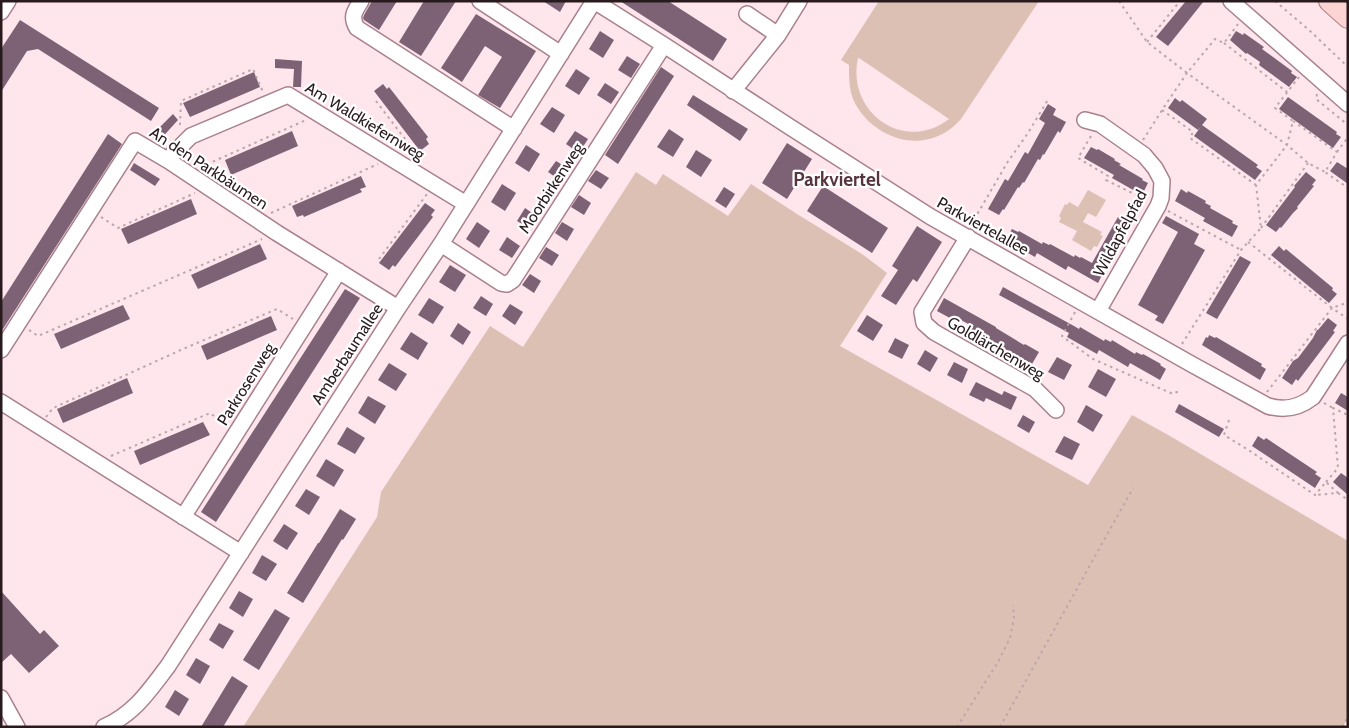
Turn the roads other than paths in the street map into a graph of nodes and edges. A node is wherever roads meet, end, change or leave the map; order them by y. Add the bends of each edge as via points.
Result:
1 (8, 1) edge
2 (361, 1) edge
3 (480, 1) edge
4 (594, 1) edge
5 (799, 1) edge
6 (1231, 1) edge
7 (1329, 1) edge
8 (1, 12) edge
9 (747, 14) dead end
10 (1348, 18) edge
11 (778, 35) junction
12 (664, 45) junction
13 (561, 54) junction
14 (734, 91) junction
15 (1348, 104) edge
16 (1085, 120) dead end
17 (514, 129) junction
18 (169, 161) junction
19 (466, 204) junction
20 (966, 236) junction
21 (441, 244) junction
22 (339, 271) junction
23 (398, 308) junction
24 (1098, 311) junction
25 (1348, 342) edge
26 (1, 350) edge
27 (1, 402) edge
28 (1056, 410) dead end
29 (183, 517) junction
30 (241, 553) junction
31 (1, 698) edge
32 (17, 727) edge
33 (104, 727) edge

1 - 8 street
2 - 17 street via 354,12 353,21 357,28
3 - 13 street
4 - 12 street, Parkviertelallee
4 - 13 street, Amberbaumallee
5 - 11 street
6 - 15 street
7 - 10 main road
9 - 11 street
11 - 14 street
12 - 14 street, Parkviertelallee
12 - 21 street, Moorbirkenweg via 513,280 501,283
13 - 17 street, Amberbaumallee
14 - 20 street, Parkviertelallee
16 - 24 street, Wildapfelpfad via 1100,124 1144,155 1162,180 1158,206
17 - 19 street, Amberbaumallee
18 - 19 street, Am Waldkiefernweg via 190,136 288,95
18 - 22 street, An den Parkbäumen
18 - 26 street, An den Parkbäumen via 135,141
19 - 21 street, Amberbaumallee
20 - 24 street, Parkviertelallee
20 - 28 street, Goldlärchenweg via 922,312 924,324 1035,389
21 - 23 street, Amberbaumallee
22 - 23 street, An den Parkbäumen
22 - 29 street, Parkrosenweg
23 - 30 street, Amberbaumallee
24 - 25 street, Parkviertelallee via 1277,409 1296,407 1313,397
27 - 29 street
29 - 30 street
30 - 33 street, Amberbaumallee via 168,666 139,703
31 - 32 street

